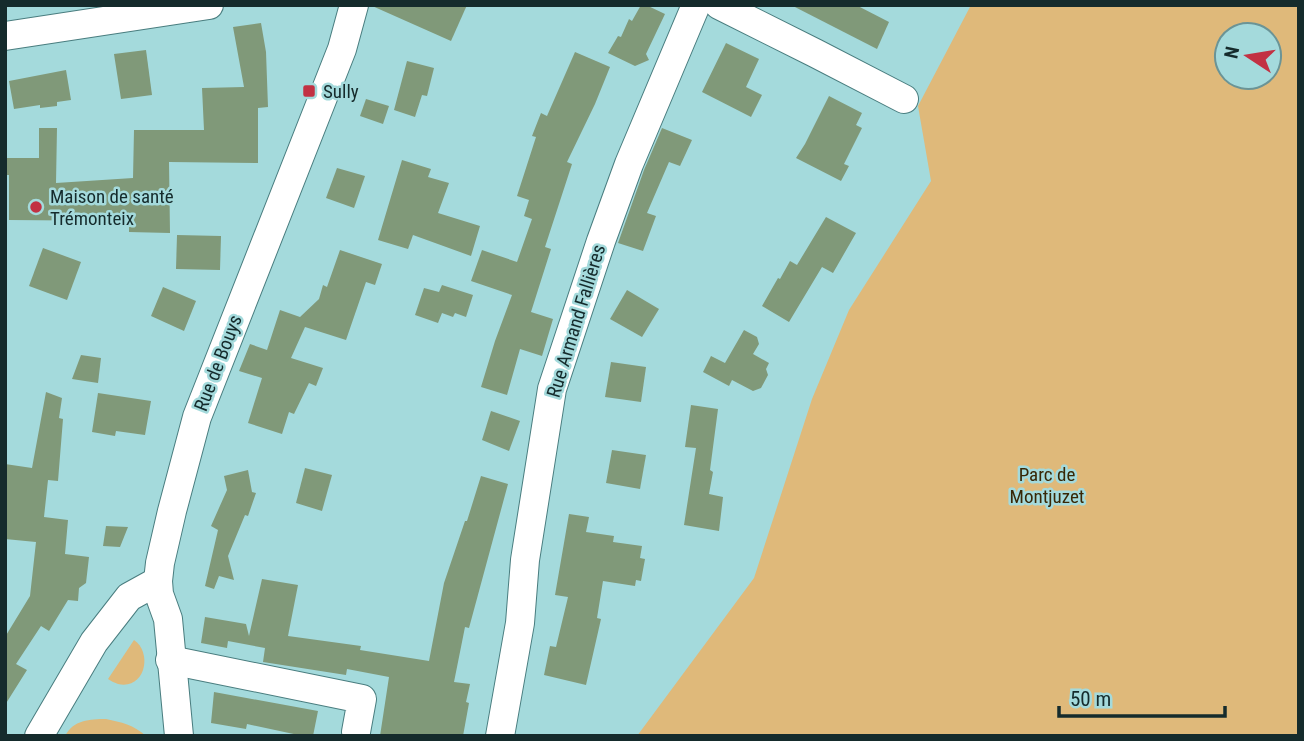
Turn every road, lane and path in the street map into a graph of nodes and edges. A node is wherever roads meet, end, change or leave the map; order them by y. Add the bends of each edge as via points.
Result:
1 (209, 5) edge
2 (354, 5) edge
3 (696, 5) edge
4 (719, 5) edge
5 (5, 36) edge
6 (904, 99) dead end
7 (158, 581) junction
8 (170, 660) junction
9 (356, 732) dead end
10 (39, 736) edge
11 (179, 736) edge
12 (500, 736) edge

1 - 5 street
2 - 7 street, Rue de Bouys via 342,49 197,417
3 - 12 street, Rue Armand Fallières via 629,164 552,389
4 - 6 street
7 - 8 street, Rue de Bouys via 168,619
7 - 10 street via 129,597 94,642
8 - 9 street via 362,699
8 - 11 street, Rue de Bouys

